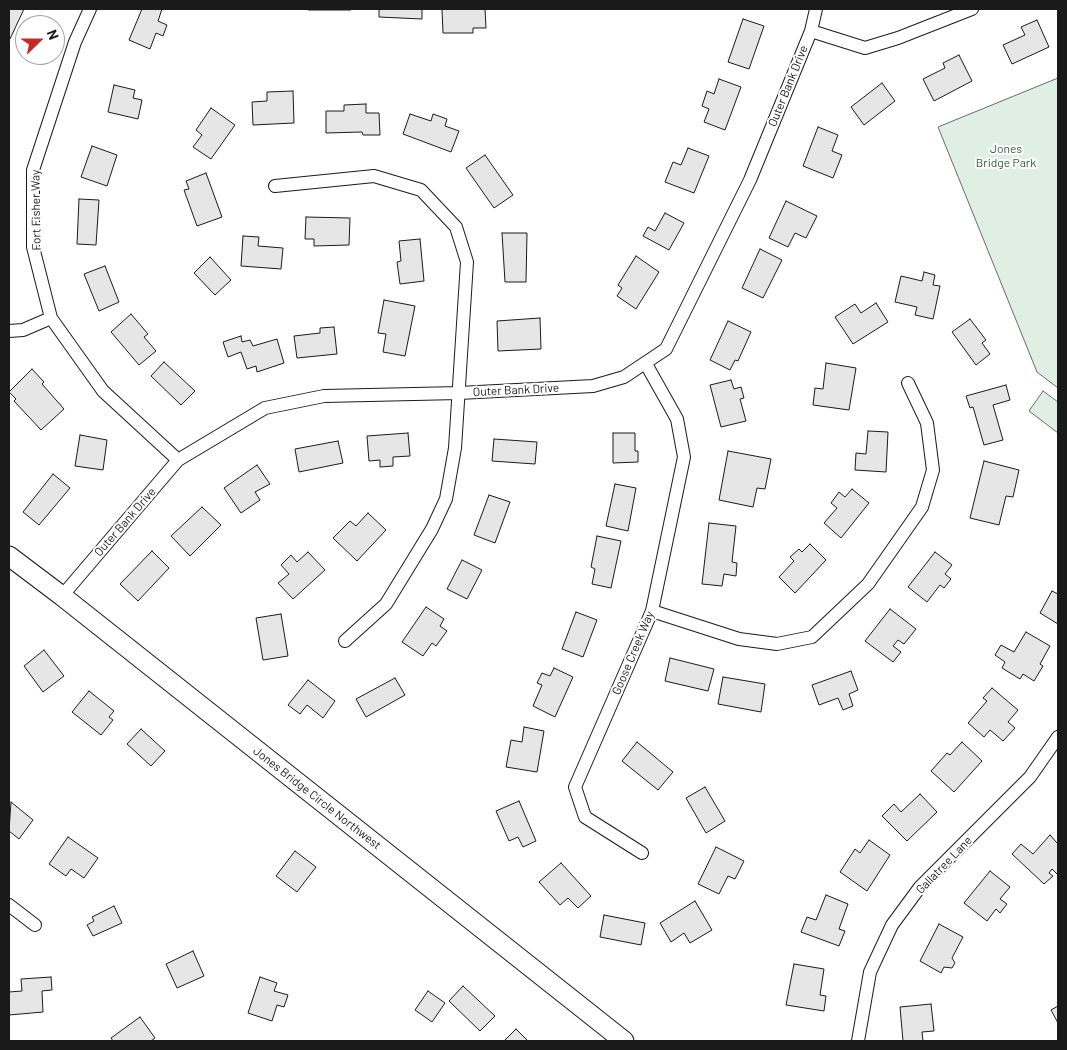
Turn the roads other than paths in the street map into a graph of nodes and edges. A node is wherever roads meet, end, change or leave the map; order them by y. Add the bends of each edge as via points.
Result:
1 (90, 9) edge
2 (816, 9) edge
3 (972, 9) edge
4 (811, 31) junction
5 (275, 186) dead end
6 (51, 318) junction
7 (9, 331) edge
8 (646, 364) junction
9 (908, 383) dead end
10 (459, 393) junction
11 (178, 460) junction
12 (9, 556) edge
13 (62, 596) junction
14 (652, 611) junction
15 (346, 641) dead end
16 (1058, 737) edge
17 (642, 853) dead end
18 (9, 905) edge
19 (35, 925) dead end
20 (624, 1041) edge
21 (858, 1041) edge

1 - 6 street, Fort Fisher Way via 33,170 34,247
2 - 4 street, Outer Bank Drive
3 - 4 street via 865,48
4 - 8 street, Outer Bank Drive via 750,180 666,349
5 - 10 street via 374,176 421,190 453,223 467,262
6 - 7 street via 23,330
6 - 11 street, Fort Fisher Way via 103,391
8 - 10 street, Outer Bank Drive via 624,377 593,386
8 - 14 street, Goose Creek Way via 677,419 684,457
9 - 14 street via 927,423 933,470 922,507 868,584 812,637 777,644 738,638
10 - 11 street, Outer Bank Drive via 324,396 265,408
10 - 15 street via 455,448 446,499 432,529 386,604
11 - 13 street, Outer Bank Drive
12 - 13 street, Jones Bridge Circle Northwest
13 - 20 street, Jones Bridge Circle Northwest
14 - 17 street, Goose Creek Way via 575,787 585,817
16 - 21 street, Gallatree Lane via 1030,777 920,887 892,925 870,972
18 - 19 street

